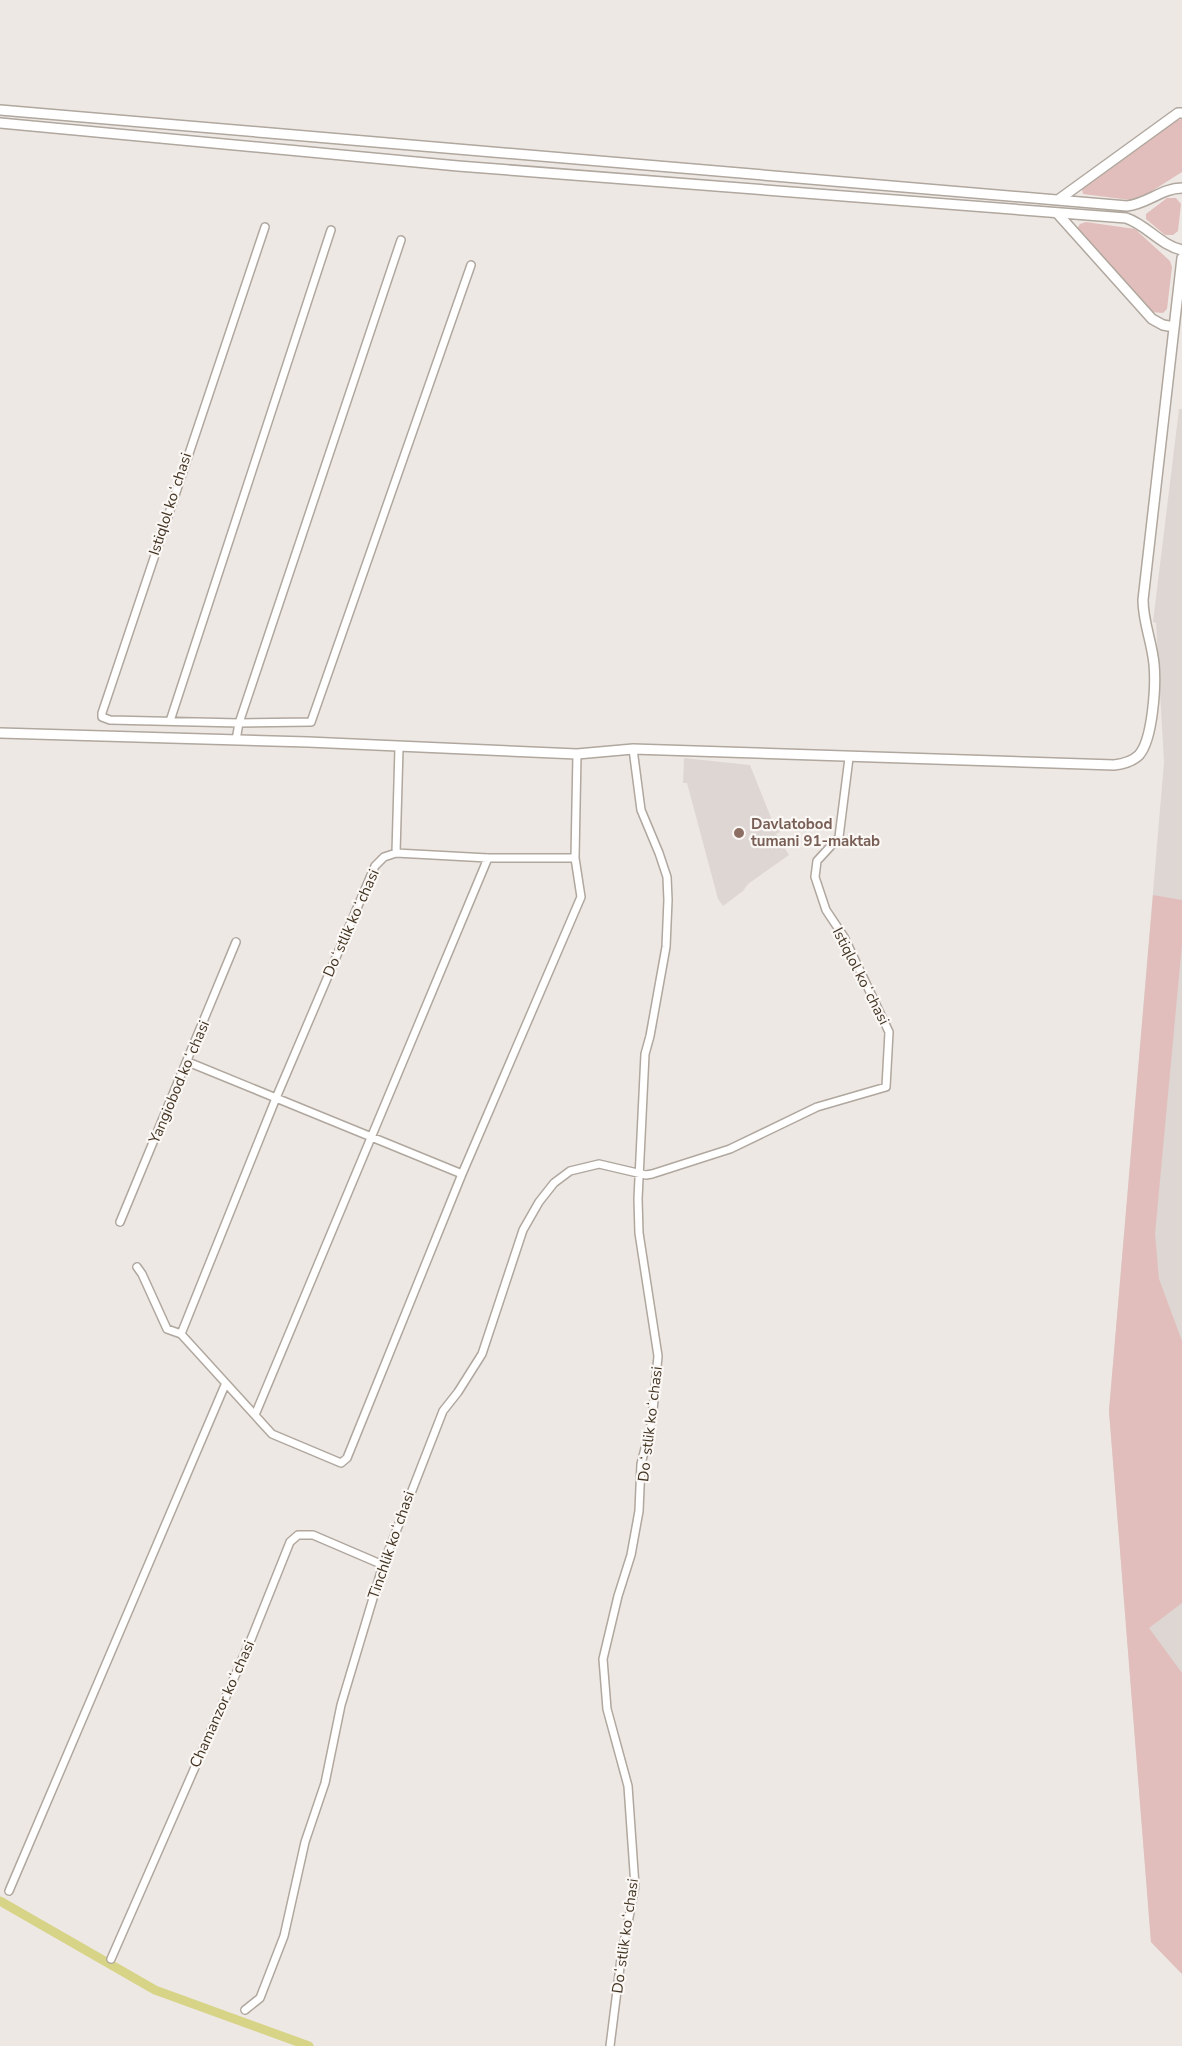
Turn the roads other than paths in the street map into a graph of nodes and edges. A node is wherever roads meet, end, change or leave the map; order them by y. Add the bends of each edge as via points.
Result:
1 (0, 110) edge
2 (1182, 113) edge
3 (0, 123) edge
4 (1182, 188) edge
5 (1058, 200) junction
6 (1057, 213) junction
7 (265, 227) dead end
8 (331, 230) dead end
9 (400, 240) dead end
10 (1182, 250) edge
11 (1182, 258) edge
12 (471, 265) dead end
13 (1174, 327) junction
14 (170, 721) junction
15 (239, 723) junction
16 (0, 734) edge
17 (236, 740) junction
18 (399, 748) junction
19 (633, 749) junction
20 (577, 754) junction
21 (849, 758) junction
22 (396, 853) junction
23 (488, 858) junction
24 (575, 858) junction
25 (236, 942) dead end
26 (188, 1062) junction
27 (276, 1098) junction
28 (370, 1137) junction
29 (462, 1174) junction
30 (638, 1174) junction
31 (120, 1222) dead end
32 (137, 1268) dead end
33 (181, 1334) junction
34 (225, 1385) junction
35 (255, 1415) junction
36 (383, 1565) junction
37 (9, 1891) dead end
38 (111, 1959) dead end
39 (245, 2010) dead end
40 (610, 2046) edge

1 - 5 street
2 - 5 street
3 - 6 street via 458,166
4 - 5 street via 1169,189 1141,205
6 - 10 street via 1126,218 1139,222 1171,248
6 - 13 street via 1152,319
7 - 14 street, Istiqlol koʻchasi via 102,713 102,717 110,720
8 - 14 street
9 - 15 street
11 - 13 street
12 - 15 street, Istiqlol koʻchasi via 311,722
13 - 21 street via 1143,600 1143,618 1154,663 1154,687 1147,741 1138,756 1114,765
14 - 15 street, Istiqlol koʻchasi
15 - 17 street
16 - 17 street
17 - 18 street
18 - 20 street
18 - 22 street
19 - 20 street
19 - 21 street
19 - 30 street, Doʻstlik koʻchasi via 641,810 667,877 668,900 666,947 645,1054
20 - 24 street
21 - 30 street, Istiqlol koʻchasi via 839,837 817,861 815,877 826,910 844,937 890,1032 886,1087 795,1116 718,1153 652,1174
22 - 23 street
22 - 27 street, Doʻstlik koʻchasi via 375,866
23 - 24 street
23 - 28 street
24 - 29 street via 581,897
25 - 26 street, Yangiobod koʻchasi
26 - 27 street
26 - 31 street, Yangiobod koʻchasi
27 - 28 street
27 - 33 street, Doʻstlik koʻchasi
28 - 29 street
28 - 35 street
29 - 35 street via 344,1461 336,1462 272,1434
30 - 36 street, Tinchlik koʻchasi via 599,1164 585,1165 554,1183 539,1202 523,1230 482,1354 443,1411
30 - 40 street, Doʻstlik koʻchasi via 639,1233 658,1356 639,1511 603,1659 607,1709 628,1786 635,1886
32 - 33 street via 167,1329
33 - 34 street
34 - 35 street
34 - 37 street
36 - 38 street, Chamanzor koʻchasi via 313,1535 298,1535 290,1542
36 - 39 street, Tinchlik koʻchasi via 341,1705 325,1783 305,1842 284,1936 260,1998

